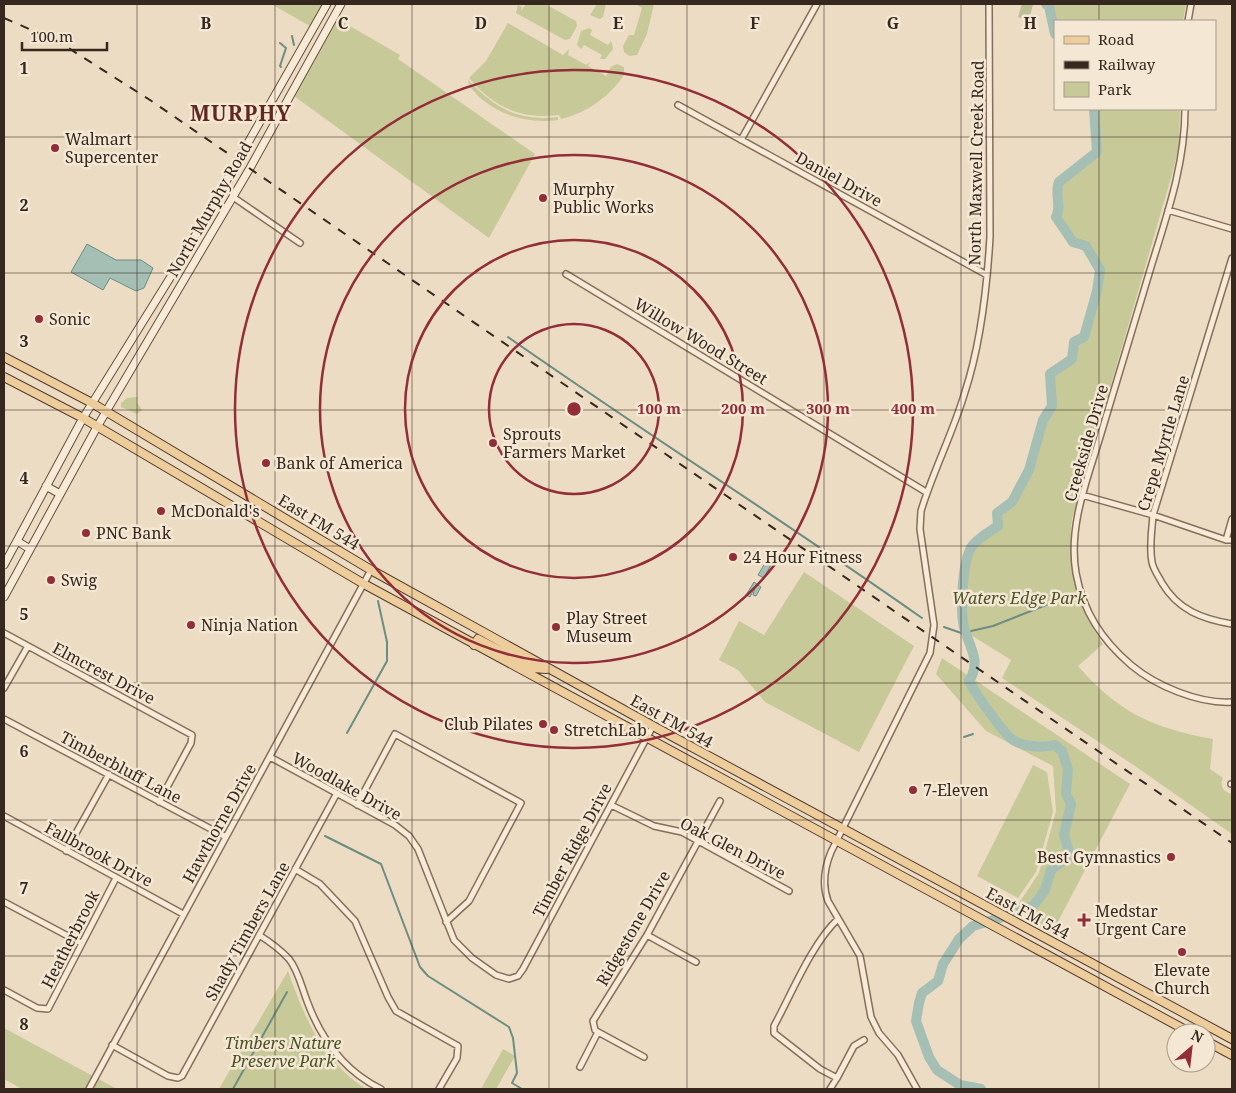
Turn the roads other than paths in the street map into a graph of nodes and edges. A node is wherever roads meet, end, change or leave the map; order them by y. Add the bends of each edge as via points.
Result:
1 (327, 4) edge
2 (341, 4) edge
3 (817, 4) edge
4 (989, 4) edge
5 (1191, 4) edge
6 (1188, 20) edge
7 (678, 104) dead end
8 (1185, 110) edge
9 (741, 140) junction
10 (233, 197) junction
11 (1168, 210) junction
12 (1232, 229) edge
13 (300, 244) dead end
14 (1232, 258) edge
15 (175, 270) junction
16 (566, 274) dead end
17 (988, 275) junction
18 (186, 276) junction
19 (4, 357) edge
20 (4, 377) edge
21 (92, 403) junction
22 (106, 412) junction
23 (83, 418) junction
24 (97, 427) junction
25 (214, 475) junction
26 (46, 486) junction
27 (205, 489) junction
28 (926, 492) junction
29 (60, 494) junction
30 (1082, 496) junction
31 (1153, 515) junction
32 (1232, 519) edge
33 (1229, 540) edge
34 (17, 541) junction
35 (30, 549) junction
36 (4, 565) edge
37 (371, 570) junction
38 (364, 584) junction
39 (4, 597) edge
40 (1232, 624) edge
41 (4, 633) edge
42 (474, 645) junction
43 (28, 646) junction
44 (551, 670) junction
45 (4, 688) edge
46 (1232, 702) edge
47 (4, 719) edge
48 (653, 726) junction
49 (646, 739) junction
50 (270, 757) junction
51 (109, 774) junction
52 (337, 793) junction
53 (720, 801) dead end
54 (159, 802) junction
55 (357, 805) junction
56 (610, 805) junction
57 (4, 816) edge
58 (843, 830) junction
59 (226, 837) junction
60 (698, 840) junction
61 (837, 841) junction
62 (66, 851) junction
63 (295, 869) junction
64 (116, 878) junction
65 (789, 891) dead end
66 (4, 902) edge
67 (184, 914) junction
68 (838, 919) junction
69 (446, 922) junction
70 (259, 935) junction
71 (647, 935) junction
72 (81, 944) junction
73 (696, 962) dead end
74 (509, 979) joint
75 (4, 990) edge
76 (1173, 1023) edge
77 (598, 1032) junction
78 (1232, 1039) edge
79 (864, 1040) dead end
80 (112, 1045) junction
81 (1216, 1046) edge
82 (1232, 1055) edge
83 (644, 1057) dead end
84 (580, 1067) dead end
85 (836, 1078) junction
86 (89, 1089) edge
87 (381, 1089) edge
88 (439, 1089) edge
89 (830, 1089) edge
90 (917, 1089) edge

1 - 15 main road, North Murphy Road
2 - 10 main road, North Murphy Road
3 - 9 street
4 - 17 street, North Maxwell Creek Road
5 - 6 street
7 - 9 street, Daniel Drive
8 - 11 street, Creekside Drive via 1183,155
9 - 17 street, Daniel Drive
10 - 13 street
10 - 18 main road, North Murphy Road
11 - 12 street
11 - 30 street, Creekside Drive
14 - 31 street, Crepe Myrtle Lane
15 - 18 main road
15 - 21 main road, North Murphy Road
16 - 28 street, Willow Wood Street
17 - 28 street, North Maxwell Creek Road via 966,391
18 - 22 main road, North Murphy Road
19 - 21 main road, East FM 544
20 - 23 main road, East FM 544
21 - 22 main road, East FM 544
21 - 23 main road, North Murphy Road
22 - 24 main road, North Murphy Road
22 - 25 main road, East FM 544
23 - 24 main road, East FM 544
23 - 26 main road, North Murphy Road
24 - 27 main road, East FM 544
24 - 29 main road, North Murphy Road
25 - 27 main road
25 - 37 main road, East FM 544
26 - 29 main road
26 - 34 main road, North Murphy Road
27 - 38 main road, East FM 544
28 - 58 street, North Maxwell Creek Road via 920,529 934,625 931,650
29 - 35 main road, North Murphy Road
30 - 31 street
30 - 46 street, Creekside Drive via 1074,547 1076,573 1086,609 1099,632 1142,674 1192,696
31 - 33 street
31 - 40 street, Crepe Myrtle Lane via 1152,562 1171,597 1187,610 1212,621
32 - 33 street
34 - 35 main road
34 - 36 main road, North Murphy Road
35 - 39 main road, North Murphy Road
37 - 38 street, Hawthorne Drive
37 - 44 main road, East FM 544
38 - 42 main road, East FM 544
38 - 50 street, Hawthorne Drive
41 - 43 street, Elmcrest Drive
42 - 44 main road via 478,639 533,668
42 - 49 main road, East FM 544
43 - 45 street
43 - 54 street, Elmcrest Drive via 192,735 191,743
44 - 48 main road, East FM 544
47 - 51 street, Timberbluff Lane
48 - 49 street, Timber Ridge Drive
48 - 58 main road, East FM 544
49 - 56 street, Timber Ridge Drive
49 - 61 main road, East FM 544
50 - 52 street, Woodlake Drive
50 - 59 street, Hawthorne Drive
51 - 54 street, Timberbluff Lane
51 - 62 street
52 - 55 street, Woodlake Drive
52 - 63 street, Shady Timbers Lane
53 - 60 street, Ridgestone Drive
54 - 59 street, Timberbluff Lane
55 - 69 street, Woodlake Drive via 409,836 427,869
55 - 69 street via 395,734 521,803 468,901
56 - 60 street, Oak Glen Drive via 636,819
56 - 74 street, Timber Ridge Drive via 518,976
57 - 62 street, Fallbrook Drive
58 - 61 street, North Maxwell Creek Road
58 - 78 main road, East FM 544
59 - 67 street, Hawthorne Drive
60 - 65 street, Oak Glen Drive
60 - 71 street, Ridgestone Drive
61 - 68 street, North Maxwell Creek Road via 826,863 824,885
61 - 76 main road, East FM 544
62 - 64 street, Fallbrook Drive
63 - 70 street, Shady Timbers Lane
63 - 88 street via 320,884 355,921 396,1010 458,1046 457,1058
64 - 67 street, Fallbrook Drive
64 - 72 street, Heatherbrook
66 - 72 street
67 - 80 street, Hawthorne Drive
68 - 85 street via 826,932 774,1026 774,1033
68 - 90 street, North Maxwell Creek Road via 860,956 871,1017
69 - 74 street, Woodlake Drive via 454,940 472,958
70 - 80 street, Shady Timbers Lane via 185,1071 178,1078 168,1076
70 - 87 street via 277,947 293,965 326,1042 357,1074
71 - 73 street
71 - 77 street, Ridgestone Drive via 597,1013 593,1024
72 - 75 street, Heatherbrook via 48,1009 37,1008
77 - 83 street
77 - 84 street, Ridgestone Drive
79 - 85 street via 854,1046
80 - 86 street, Hawthorne Drive
81 - 82 main road
85 - 89 street

